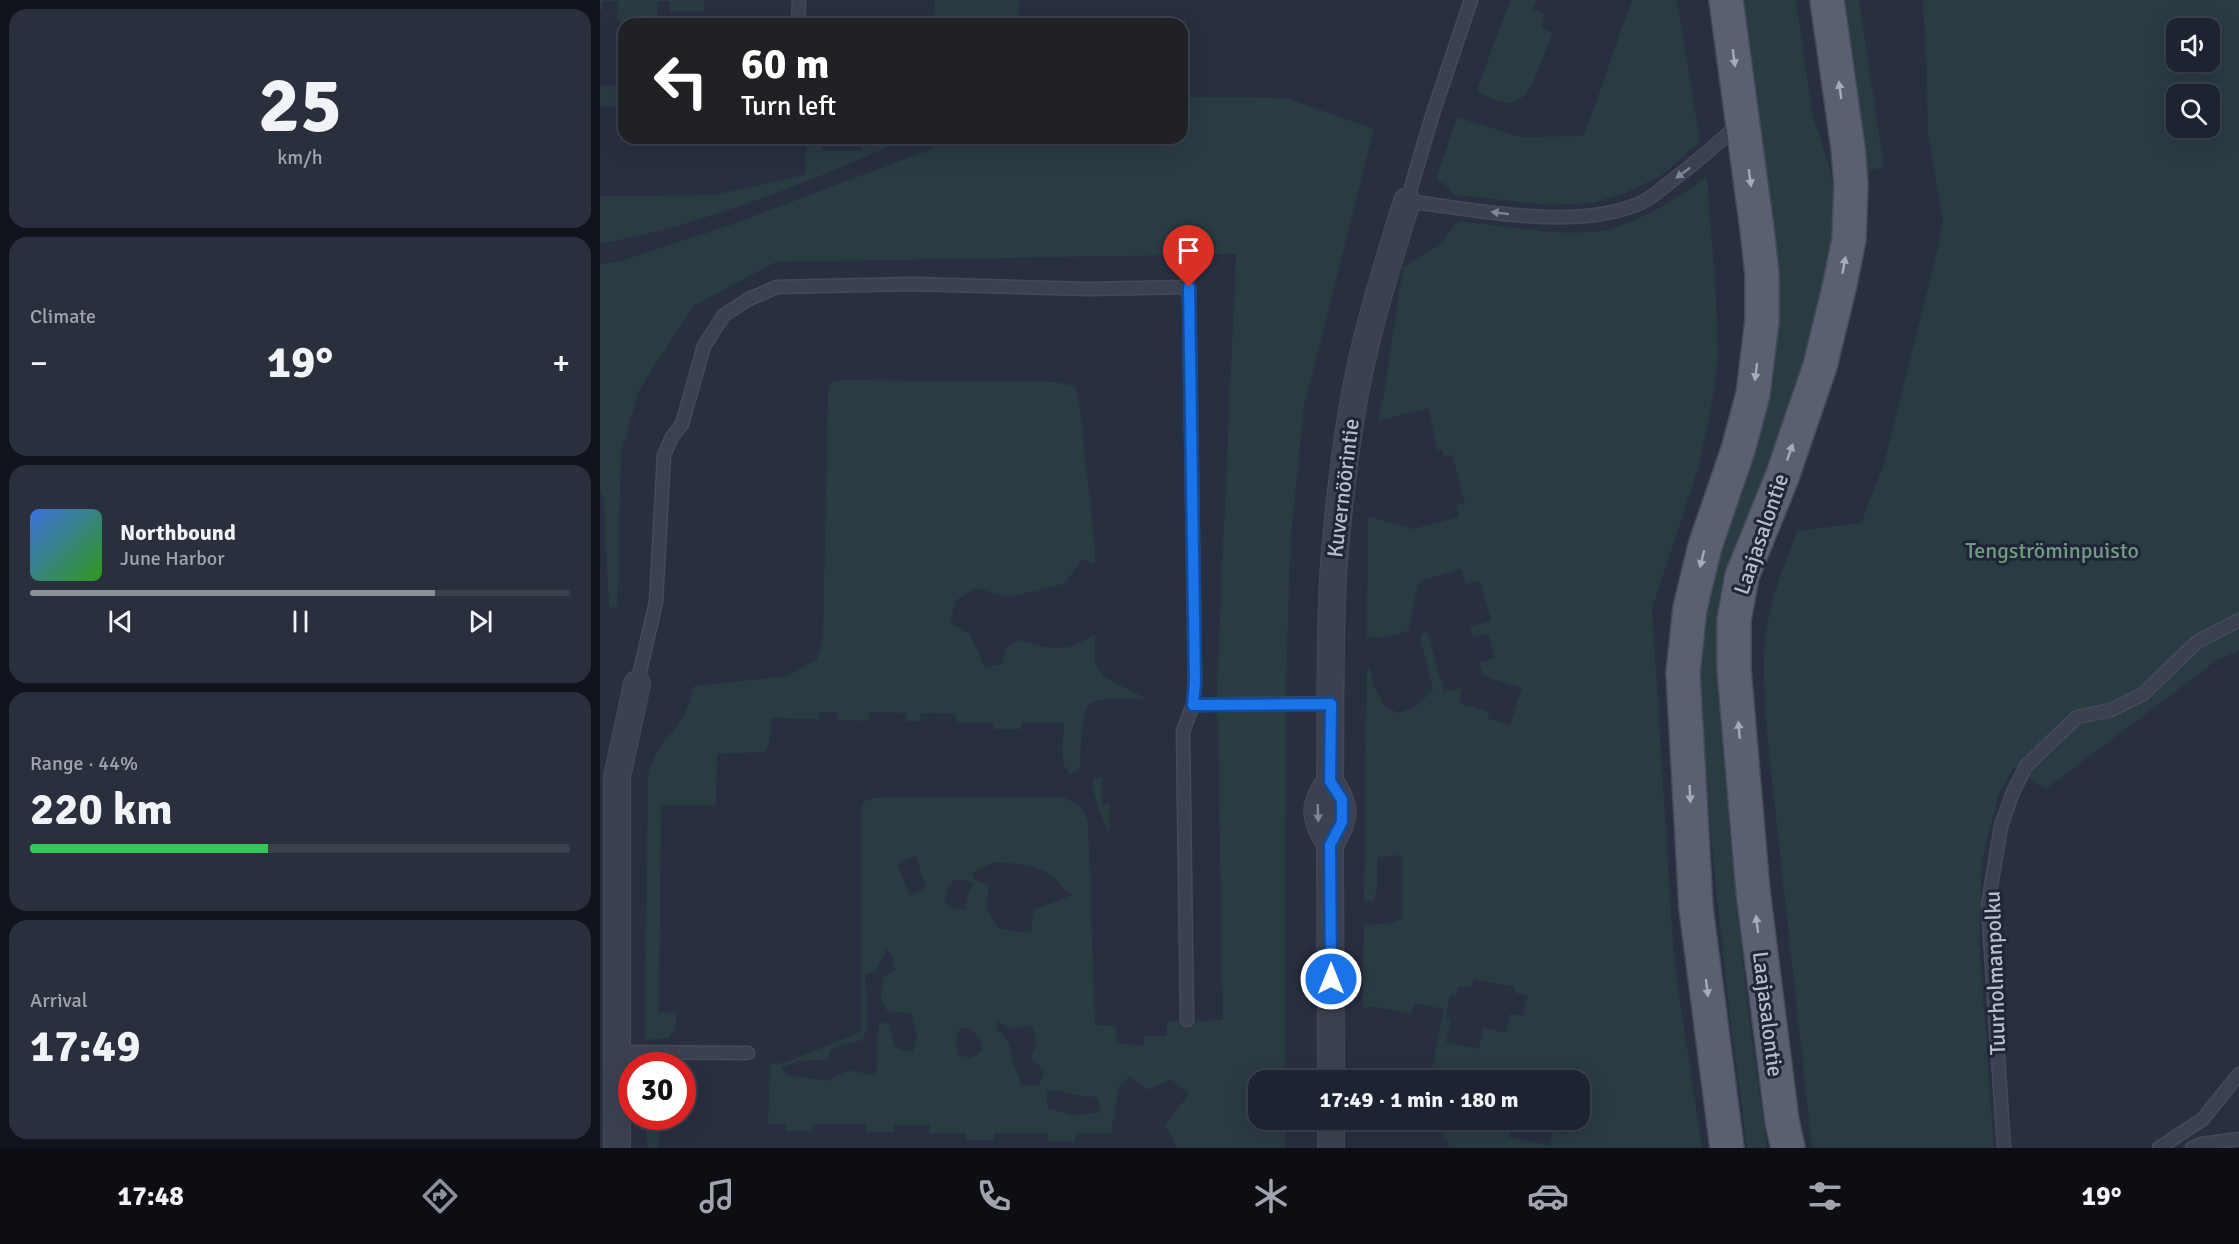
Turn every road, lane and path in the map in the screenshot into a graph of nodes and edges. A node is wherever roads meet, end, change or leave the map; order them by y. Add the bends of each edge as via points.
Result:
1 (799, 0) edge
2 (1471, 0) edge
3 (1726, 0) edge
4 (1827, 0) edge
5 (798, 18) edge
6 (1742, 120) junction
7 (1407, 201) junction
8 (2239, 620) edge
9 (637, 684) joint
10 (1331, 704) junction
11 (1193, 705) junction
12 (1187, 1020) dead end
13 (617, 1052) junction
14 (748, 1053) dead end
15 (1331, 1070) edge
16 (2239, 1074) edge
17 (1331, 1130) edge
18 (2239, 1139) edge
19 (617, 1148) edge
20 (1331, 1148) edge
21 (1727, 1148) edge
22 (1788, 1148) edge
23 (2004, 1148) edge
24 (2159, 1148) edge
25 (2192, 1148) edge

1 - 5 lane
2 - 7 lane
3 -> 6 main road, Laajasalontie
22 -> 4 main road, Laajasalontie via 1753,891 1734,669 1734,620 1742,576 1782,477 1820,366 1849,239 1848,148
6 -> 7 lane via 1711,152 1644,201 1610,213 1576,217 1510,214
6 -> 21 main road, Laajasalontie via 1758,229 1762,321 1753,394 1705,546 1690,608 1683,673 1696,908
7 - 10 street, Kuvernöörintie via 1377,301 1351,415 1334,563
8 - 23 lane, Tuurholmanpolku via 2197,642 2143,694 2111,710 2077,717 2026,766 2013,792 2001,826 1988,905
9 - 11 lane via 656,602 664,455 682,424 705,346 724,315 749,298 777,287 800,285 1189,287
9 - 13 street via 617,777 613,858
10 - 11 lane
10 - 15 street, Kuvernöörintie via 1330,781 1318,799 1318,821 1330,845
11 - 12 lane via 1183,731
13 - 14 lane
13 - 19 street
16 - 24 lane via 2203,1119
17 - 20 street
18 - 25 lane

